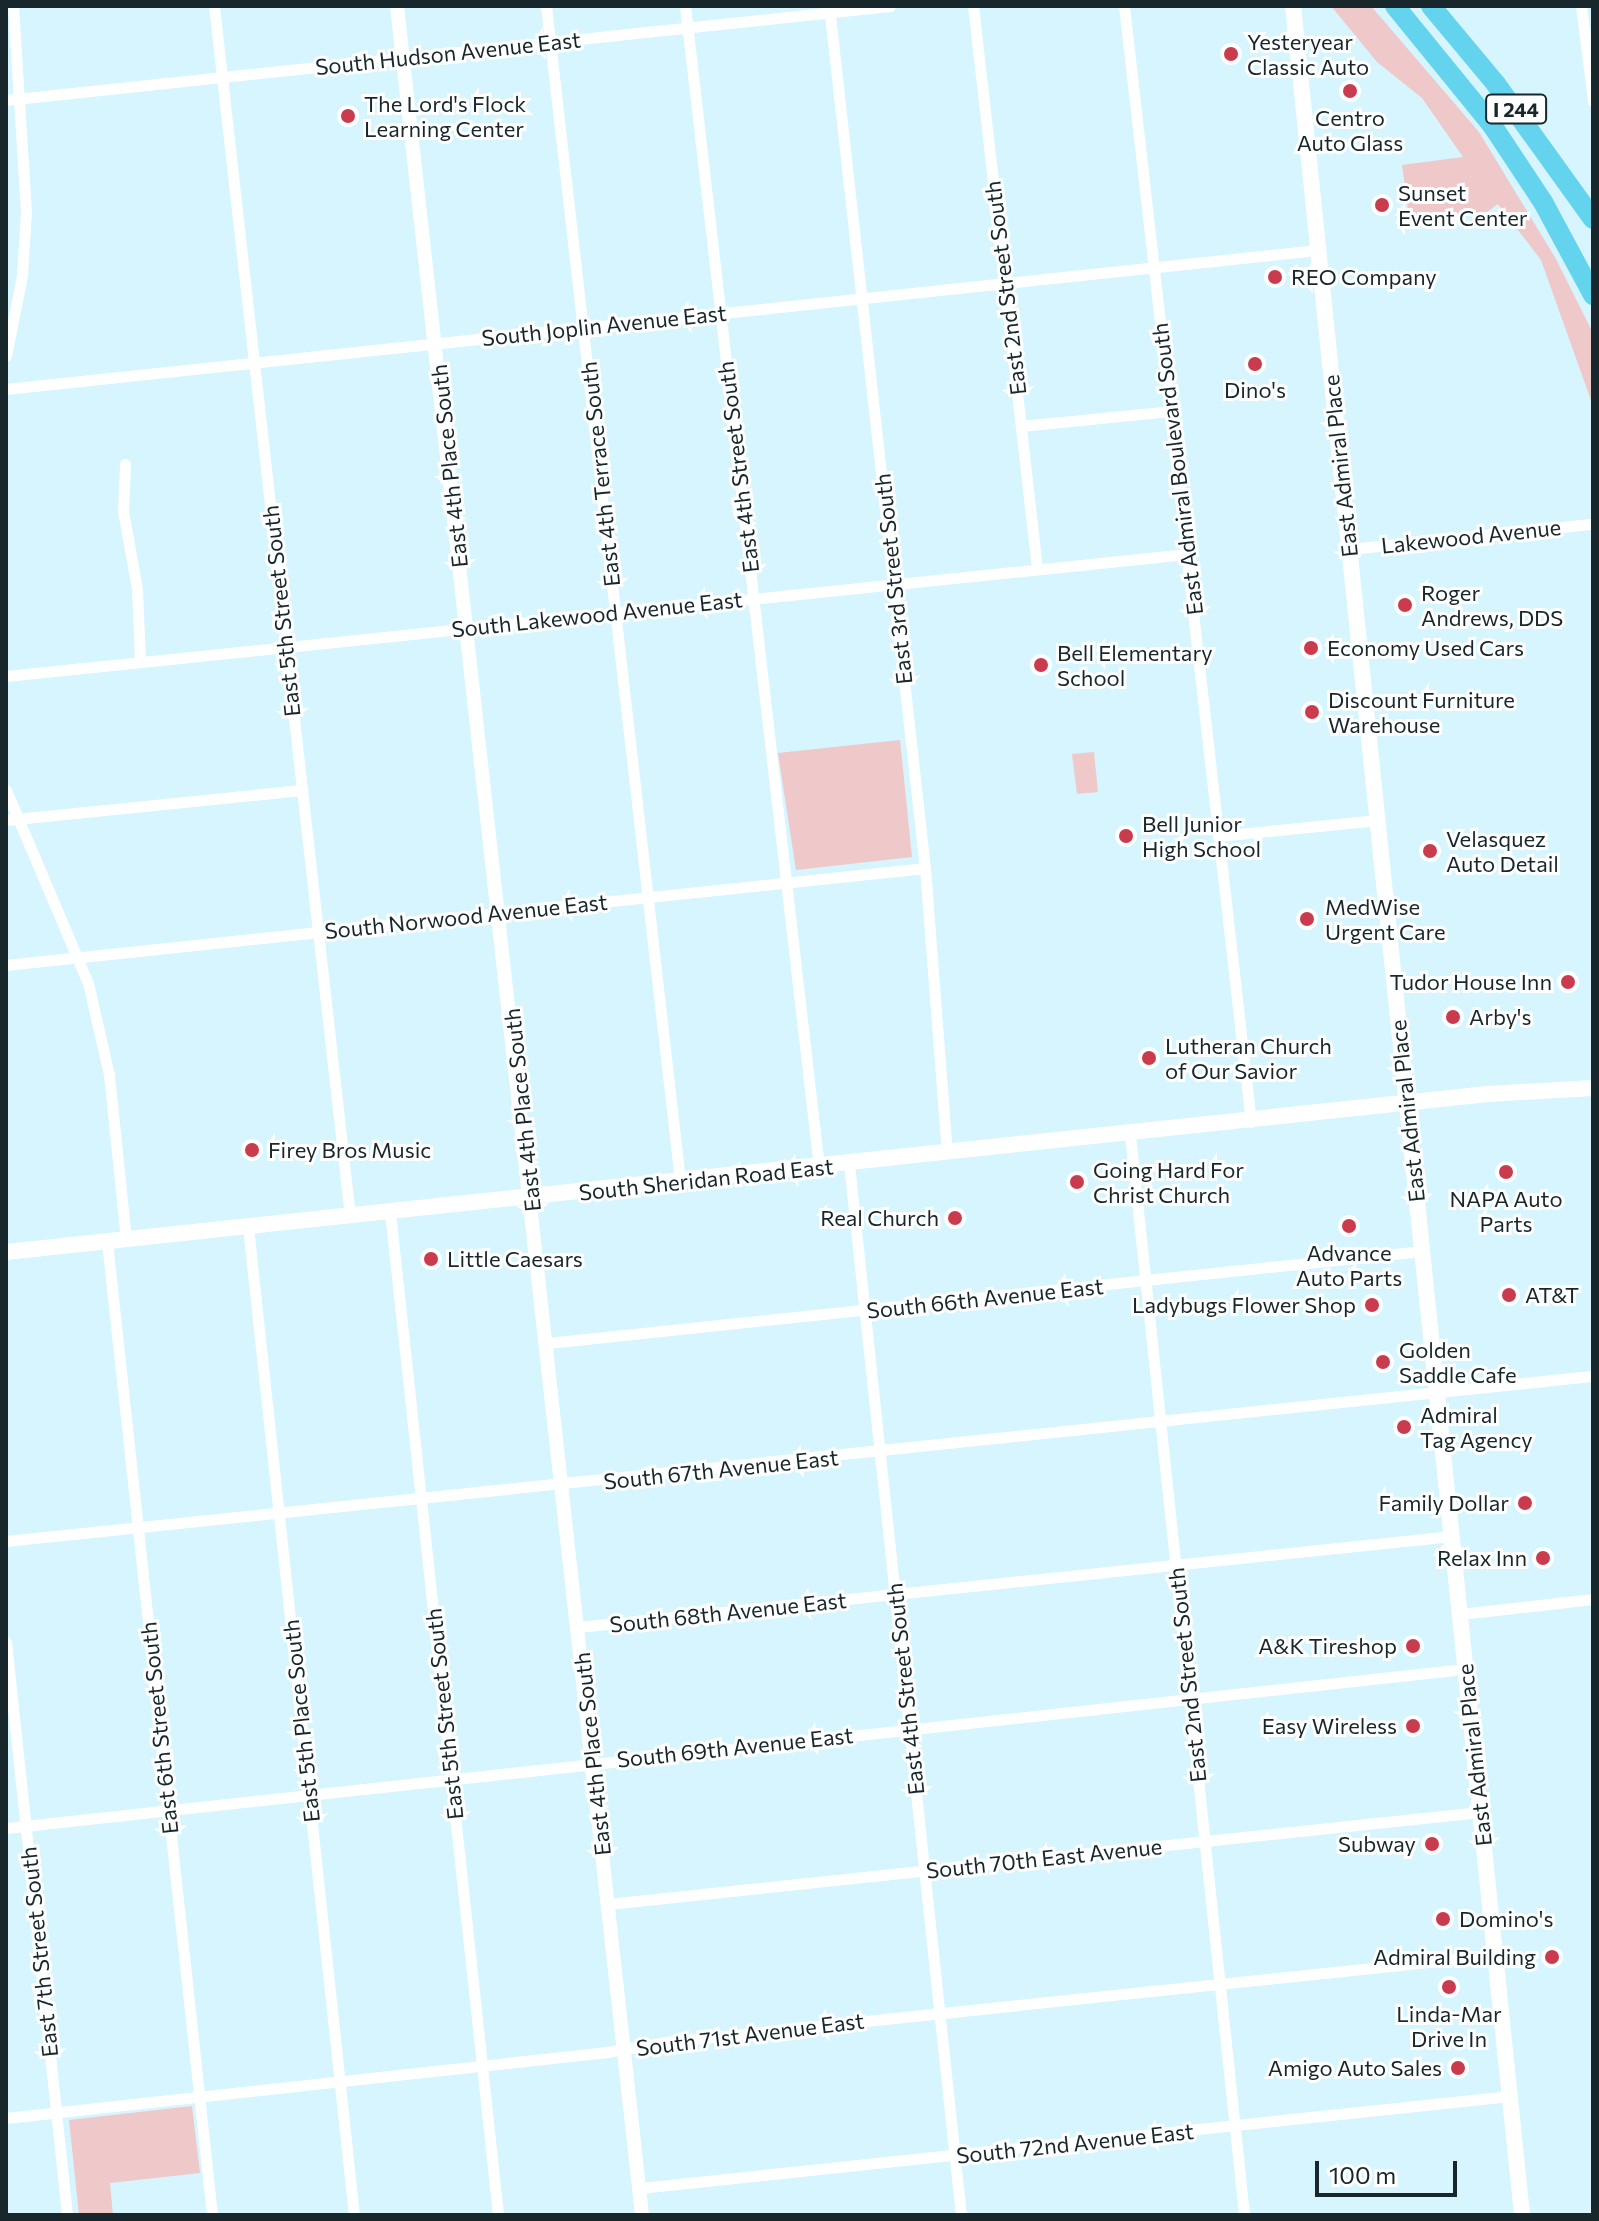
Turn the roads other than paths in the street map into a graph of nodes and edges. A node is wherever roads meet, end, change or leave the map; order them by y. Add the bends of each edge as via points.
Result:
1 (13, 6) edge
2 (214, 6) edge
3 (397, 6) edge
4 (546, 6) edge
5 (685, 6) edge
6 (890, 6) edge
7 (973, 6) edge
8 (1124, 6) edge
9 (1293, 6) edge
10 (1395, 6) edge
11 (1431, 6) edge
12 (1581, 6) edge
13 (829, 9) edge
14 (688, 27) junction
15 (550, 41) junction
16 (403, 58) junction
17 (221, 77) junction
18 (21, 98) junction
19 (6, 100) edge
20 (1592, 101) edge
21 (1593, 219) edge
22 (1318, 250) junction
23 (1154, 268) junction
24 (1004, 283) junction
25 (1593, 295) edge
26 (862, 298) junction
27 (720, 313) junction
28 (583, 328) junction
29 (435, 343) junction
30 (6, 356) edge
31 (252, 362) junction
32 (6, 389) edge
33 (1170, 411) junction
34 (1021, 426) junction
35 (125, 464) dead end
36 (1593, 524) edge
37 (1349, 549) junction
38 (1187, 554) junction
39 (1037, 569) junction
40 (893, 584) junction
41 (754, 598) junction
42 (615, 613) junction
43 (467, 627) junction
44 (285, 647) junction
45 (140, 662) junction
46 (6, 676) edge
47 (6, 790) edge
48 (301, 790) junction
49 (11, 820) edge
50 (1378, 820) junction
51 (1218, 836) junction
52 (925, 868) junction
53 (786, 883) junction
54 (648, 897) junction
55 (500, 912) junction
56 (317, 931) junction
57 (77, 956) junction
58 (6, 965) edge
59 (1589, 1087) edge
60 (1406, 1104) junction
61 (1251, 1122) junction
62 (1130, 1135) junction
63 (947, 1153) junction
64 (849, 1164) junction
65 (819, 1167) junction
66 (680, 1181) junction
67 (531, 1197) junction
68 (390, 1212) junction
69 (350, 1216) junction
70 (248, 1227) junction
71 (126, 1240) junction
72 (107, 1242) junction
73 (1422, 1251) junction
74 (6, 1252) edge
75 (1145, 1281) junction
76 (864, 1310) junction
77 (548, 1343) junction
78 (1593, 1376) edge
79 (1437, 1393) junction
80 (1160, 1424) junction
81 (879, 1453) junction
82 (563, 1484) junction
83 (421, 1497) junction
84 (278, 1512) junction
85 (138, 1526) junction
86 (1452, 1536) junction
87 (6, 1541) edge
88 (1175, 1566) junction
89 (894, 1594) junction
90 (1593, 1599) edge
91 (1460, 1614) junction
92 (578, 1627) junction
93 (6, 1642) edge
94 (1466, 1669) junction
95 (1189, 1700) junction
96 (910, 1728) junction
97 (593, 1764) junction
98 (451, 1781) junction
99 (310, 1796) junction
100 (168, 1810) junction
101 (1480, 1812) junction
102 (26, 1826) junction
103 (6, 1828) edge
104 (1204, 1841) junction
105 (924, 1871) junction
106 (608, 1904) junction
107 (1495, 1955) junction
108 (1220, 1983) junction
109 (940, 2012) junction
110 (624, 2048) junction
111 (482, 2065) junction
112 (339, 2081) junction
113 (199, 2096) junction
114 (1510, 2096) junction
115 (56, 2113) junction
116 (6, 2118) edge
117 (1235, 2126) junction
118 (954, 2155) junction
119 (640, 2188) junction
120 (67, 2215) edge
121 (212, 2215) edge
122 (354, 2215) edge
123 (498, 2215) edge
124 (642, 2215) edge
125 (961, 2215) edge
126 (1244, 2215) edge
127 (1522, 2215) edge

1 - 18 street
2 - 17 street, East 5th Street South
3 - 16 street, East 4th Place South
4 - 15 street, East 4th Terrace South
5 - 14 street, East 4th Street South
6 - 13 street, South Hudson Avenue East
7 - 24 street, East 2nd Street South
8 - 23 street, East Admiral Boulevard South
9 - 22 main road, East Admiral Place
10 - 25 highway, I 244 via 1492,125 1550,214
11 - 21 highway, I 244 via 1505,95
12 - 20 street
13 - 14 street, South Hudson Avenue East
13 - 26 street, East 3rd Street South
14 - 15 street, South Hudson Avenue East
14 - 27 street, East 4th Street South
15 - 16 street, South Hudson Avenue East
15 - 28 street, East 4th Terrace South
16 - 17 street, South Hudson Avenue East
16 - 29 street, East 4th Place South
17 - 18 street, South Hudson Avenue East
17 - 31 street, East 5th Street South
18 - 19 street, South Hudson Avenue East
18 - 30 street via 26,212 22,275
22 - 23 street, South Joplin Avenue East
22 - 37 main road, East Admiral Place
23 - 24 street, South Joplin Avenue East
23 - 33 street, East Admiral Boulevard South
24 - 26 street, South Joplin Avenue East
24 - 34 street, East 2nd Street South
26 - 27 street, South Joplin Avenue East
26 - 40 street, East 3rd Street South
27 - 28 street, South Joplin Avenue East
27 - 41 street, East 4th Street South
28 - 29 street, South Joplin Avenue East
28 - 42 street, East 4th Terrace South
29 - 31 street, South Joplin Avenue East
29 - 43 street, East 4th Place South
31 - 32 street, South Joplin Avenue East
31 - 44 street, East 5th Street South
33 - 34 street
33 - 38 street, East Admiral Boulevard South
34 - 39 street, East 2nd Street South
35 - 45 street via 123,511 137,589
36 - 37 street, Lakewood Avenue
37 - 50 main road, East Admiral Place
38 - 39 street, South Lakewood Avenue East
38 - 51 street, East Admiral Boulevard South
39 - 40 street, South Lakewood Avenue East
40 - 41 street, South Lakewood Avenue East
40 - 52 street, East 3rd Street South
41 - 42 street, South Lakewood Avenue East
41 - 53 street, East 4th Street South
42 - 43 street, South Lakewood Avenue East
42 - 54 street, East 4th Terrace South
43 - 44 street, South Lakewood Avenue East
43 - 55 street, East 4th Place South
44 - 45 street, South Lakewood Avenue East
44 - 48 street, East 5th Street South
45 - 46 street, South Lakewood Avenue East
47 - 49 street
48 - 49 street
48 - 56 street, East 5th Street South
49 - 57 street
50 - 51 street
50 - 60 main road, East Admiral Place
51 - 61 street, East Admiral Boulevard South
52 - 53 street, South Norwood Avenue East
52 - 63 street, East 3rd Street South
53 - 54 street, South Norwood Avenue East
53 - 65 street, East 4th Street South
54 - 55 street, South Norwood Avenue East
54 - 66 street, East 4th Terrace South
55 - 56 street, South Norwood Avenue East
55 - 67 street, East 4th Place South
56 - 57 street, South Norwood Avenue East
56 - 69 street, East 5th Street South
57 - 58 street, South Norwood Avenue East
57 - 71 street via 109,1075
59 - 60 main road, South Sheridan Road East
60 - 61 main road, South Sheridan Road East
60 - 73 main road, East Admiral Place
61 - 62 main road, South Sheridan Road East
62 - 63 main road, South Sheridan Road East
62 - 75 street, East 2nd Street South
63 - 64 main road, South Sheridan Road East
64 - 65 main road, South Sheridan Road East
64 - 76 street, East 4th Street South
65 - 66 main road, South Sheridan Road East
66 - 67 main road, South Sheridan Road East
67 - 68 main road, South Sheridan Road East
67 - 77 street, East 4th Place South
68 - 69 main road, South Sheridan Road East
68 - 83 street, East 5th Street South
69 - 70 main road, South Sheridan Road East
70 - 71 main road, South Sheridan Road East
70 - 84 street, East 5th Place South
71 - 72 main road, South Sheridan Road East
72 - 74 main road, South Sheridan Road East
72 - 85 street, East 6th Street South
73 - 75 street, South 66th Avenue East
73 - 79 main road, East Admiral Place
75 - 76 street, South 66th Avenue East
75 - 80 street, East 2nd Street South
76 - 77 street, South 66th Avenue East
76 - 81 street, East 4th Street South
77 - 82 street, East 4th Place South
78 - 79 street, South 67th Avenue East
79 - 80 street, South 67th Avenue East
79 - 86 main road, East Admiral Place
80 - 81 street, South 67th Avenue East
80 - 88 street, East 2nd Street South
81 - 82 street, South 67th Avenue East
81 - 89 street, East 4th Street South
82 - 83 street, South 67th Avenue East
82 - 92 street, East 4th Place South
83 - 84 street, South 67th Avenue East
83 - 98 street, East 5th Street South
84 - 85 street, South 67th Avenue East
84 - 99 street, East 5th Place South
85 - 87 street, South 67th Avenue East
85 - 100 street, East 6th Street South
86 - 88 street, South 68th Avenue East
86 - 91 main road, East Admiral Place
88 - 89 street, South 68th Avenue East
88 - 95 street, East 2nd Street South
89 - 92 street, South 68th Avenue East
89 - 96 street, East 4th Street South
90 - 91 street
91 - 94 main road, East Admiral Place
92 - 97 street, East 4th Place South
93 - 102 street, East 7th Street South
94 - 95 street, South 69th Avenue East
94 - 101 main road, East Admiral Place
95 - 96 street, South 69th Avenue East
95 - 104 street, East 2nd Street South
96 - 97 street, South 69th Avenue East
96 - 105 street, East 4th Street South
97 - 98 street, South 69th Avenue East
97 - 106 street, East 4th Place South
98 - 99 street, South 69th Avenue East
98 - 111 street, East 5th Street South
99 - 100 street, South 69th Avenue East
99 - 112 street, East 5th Place South
100 - 102 street, South 69th Avenue East
100 - 113 street, East 6th Street South
101 - 104 street, South 70th East Avenue
101 - 107 main road, East Admiral Place
102 - 103 street, South 69th Avenue East
102 - 115 street, East 7th Street South
104 - 105 street, South 70th East Avenue
104 - 108 street, East 2nd Street South
105 - 106 street, South 70th East Avenue
105 - 109 street, East 4th Street South
106 - 110 street, East 4th Place South
107 - 108 street, South 71st Avenue East
107 - 114 main road, East Admiral Place
108 - 109 street, South 71st Avenue East
108 - 117 street, East 2nd Street South
109 - 110 street, South 71st Avenue East
109 - 118 street, East 4th Street South
110 - 111 street, South 71st Avenue East
110 - 119 street, East 4th Place South
111 - 112 street, South 71st Avenue East
111 - 123 street, East 5th Street South
112 - 113 street, South 71st Avenue East
112 - 122 street, East 5th Place South
113 - 115 street, South 71st Avenue East
113 - 121 street, East 6th Street South
114 - 117 street, South 72nd Avenue East
114 - 127 main road, East Admiral Place
115 - 116 street, South 71st Avenue East
115 - 120 street, East 7th Street South
117 - 118 street, South 72nd Avenue East
117 - 126 street, East 2nd Street South
118 - 119 street, South 72nd Avenue East
118 - 125 street, East 4th Street South
119 - 124 street, East 4th Place South

